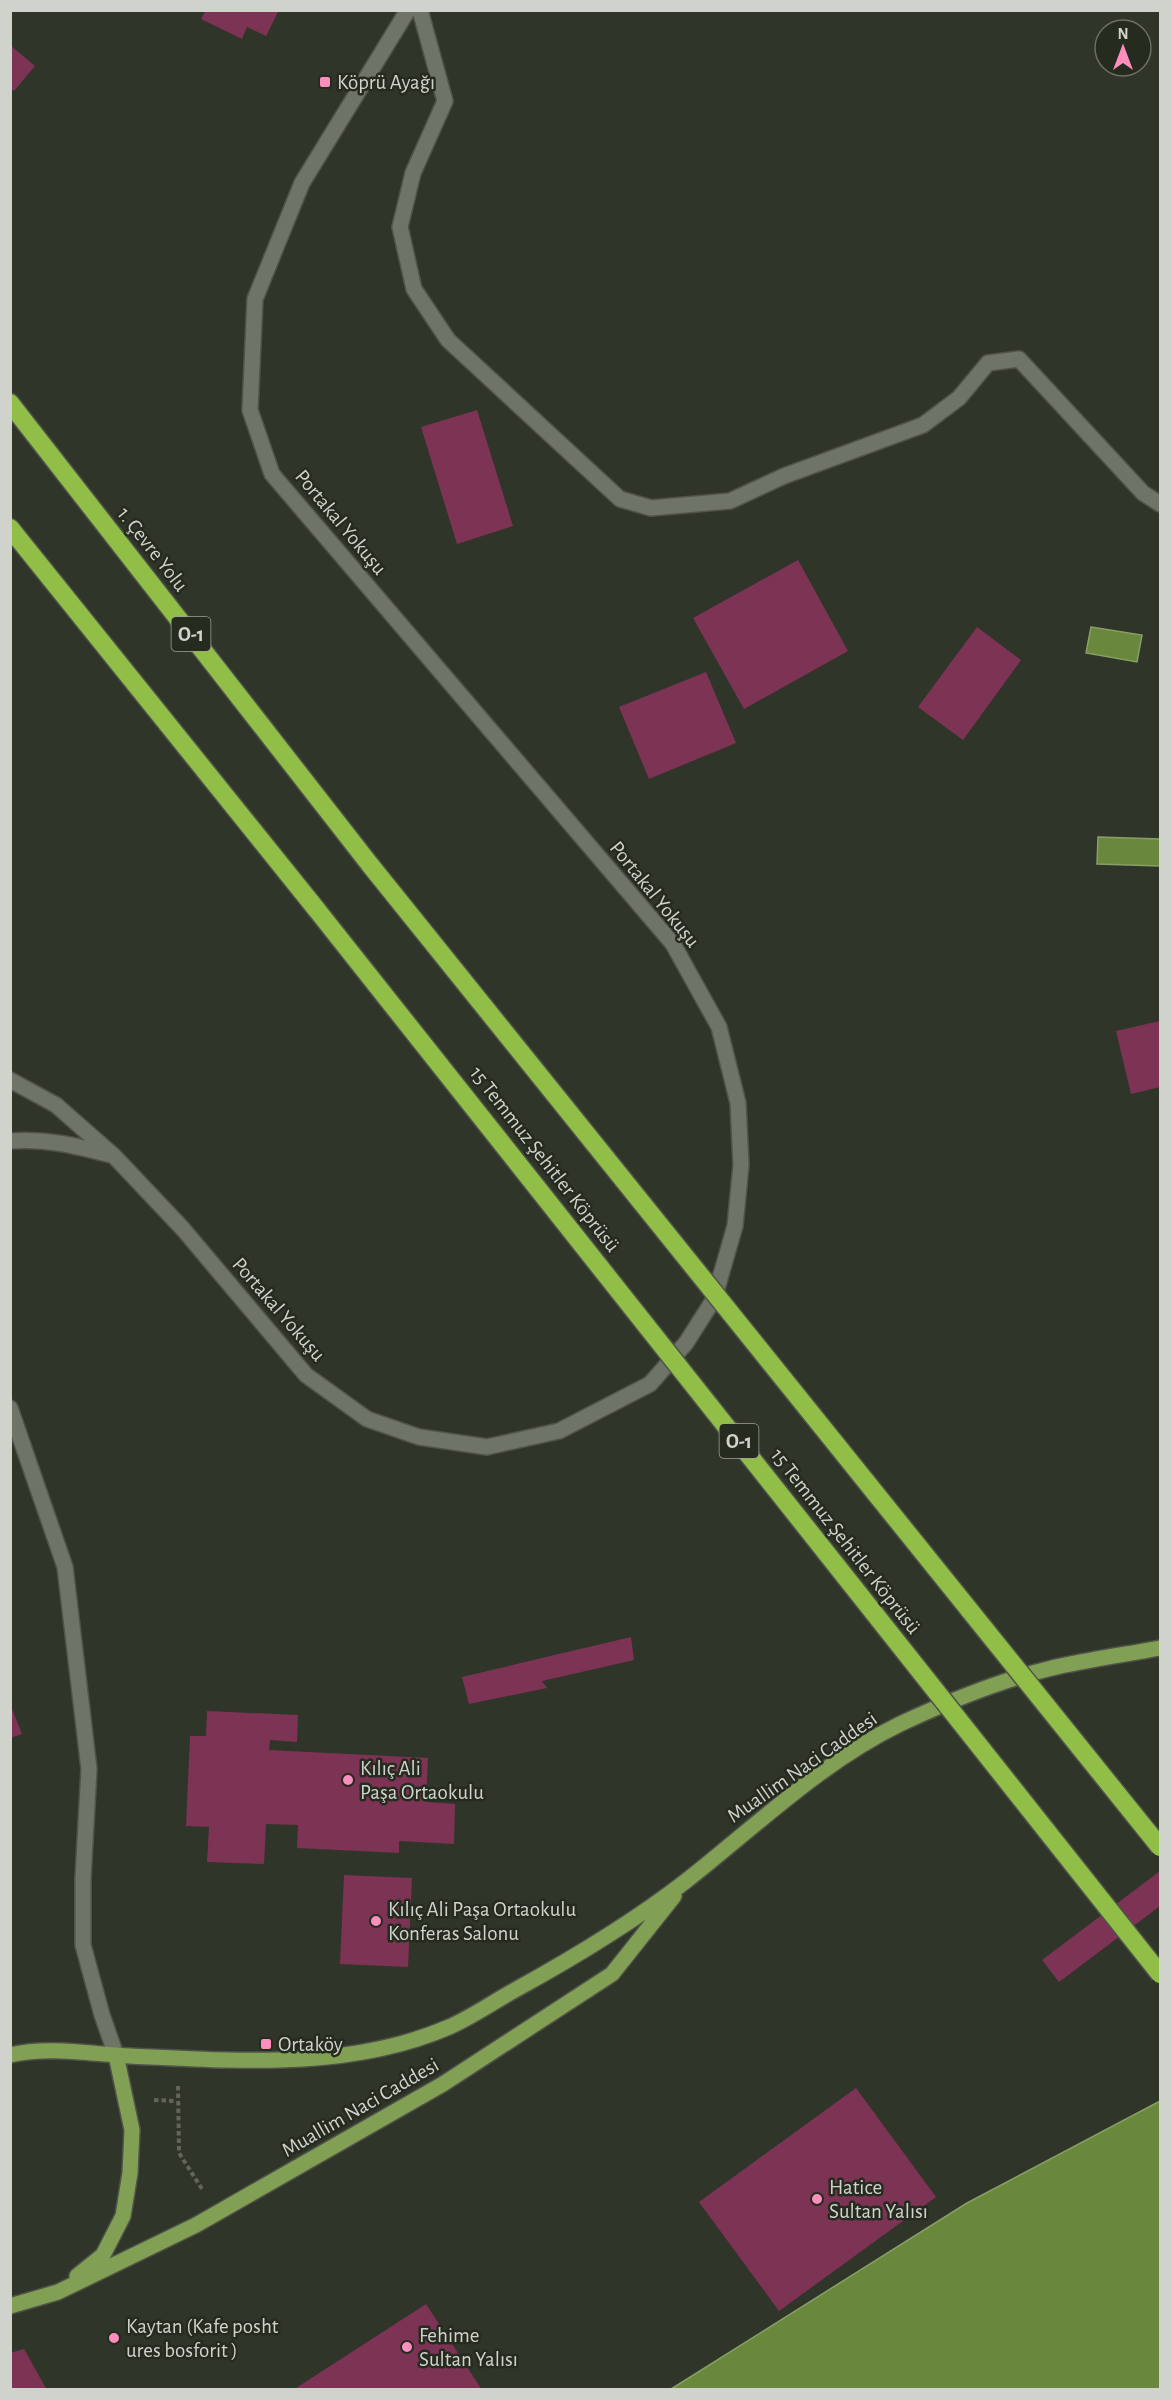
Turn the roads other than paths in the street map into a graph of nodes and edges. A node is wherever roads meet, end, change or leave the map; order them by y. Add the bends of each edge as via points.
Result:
1 (408, 10) edge
2 (420, 10) edge
3 (10, 403) edge
4 (1161, 504) edge
5 (10, 528) edge
6 (10, 1080) edge
7 (10, 1141) edge
8 (114, 1155) junction
9 (10, 1408) edge
10 (1161, 1648) edge
11 (1161, 1846) edge
12 (686, 1882) junction
13 (1161, 1974) edge
14 (10, 2055) edge
15 (116, 2055) junction
16 (58, 2292) junction
17 (10, 2306) edge

1 - 8 main road, Portakal Yokuşu via 302,183 255,299 250,410 272,474 673,944 719,1027 738,1103 741,1165 735,1226 714,1299 686,1343 650,1384 559,1431 487,1447 419,1437 367,1419 306,1375 183,1229
2 - 4 main road via 445,101 413,173 400,227 414,290 448,340 620,499 651,508 730,501 784,476 923,425 959,398 987,363 1020,359 1143,493
3 - 11 highway, 1. Çevre Yolu / O-1, bridge via 371,866
5 - 13 highway, 15 Temmuz Şehitler Köprüsü / O-1, bridge
6 - 8 main road, Portakal Yokuşu via 56,1105
7 - 8 main road via 32,1139 70,1144
9 - 15 main road via 64,1567 89,1769 83,1945
10 - 12 main road, Muallim Naci Caddesi via 1048,1669 988,1688 898,1725 764,1816
12 - 15 main road, Muallim Naci Caddesi via 598,1944 450,2026 396,2047 325,2057 180,2059
12 - 16 main road, Muallim Naci Caddesi via 612,1974 443,2084 219,2212
14 - 15 main road, Muallim Naci Caddesi via 70,2051
15 - 16 main road via 132,2130 123,2216 103,2255
16 - 17 main road, Muallim Naci Caddesi

